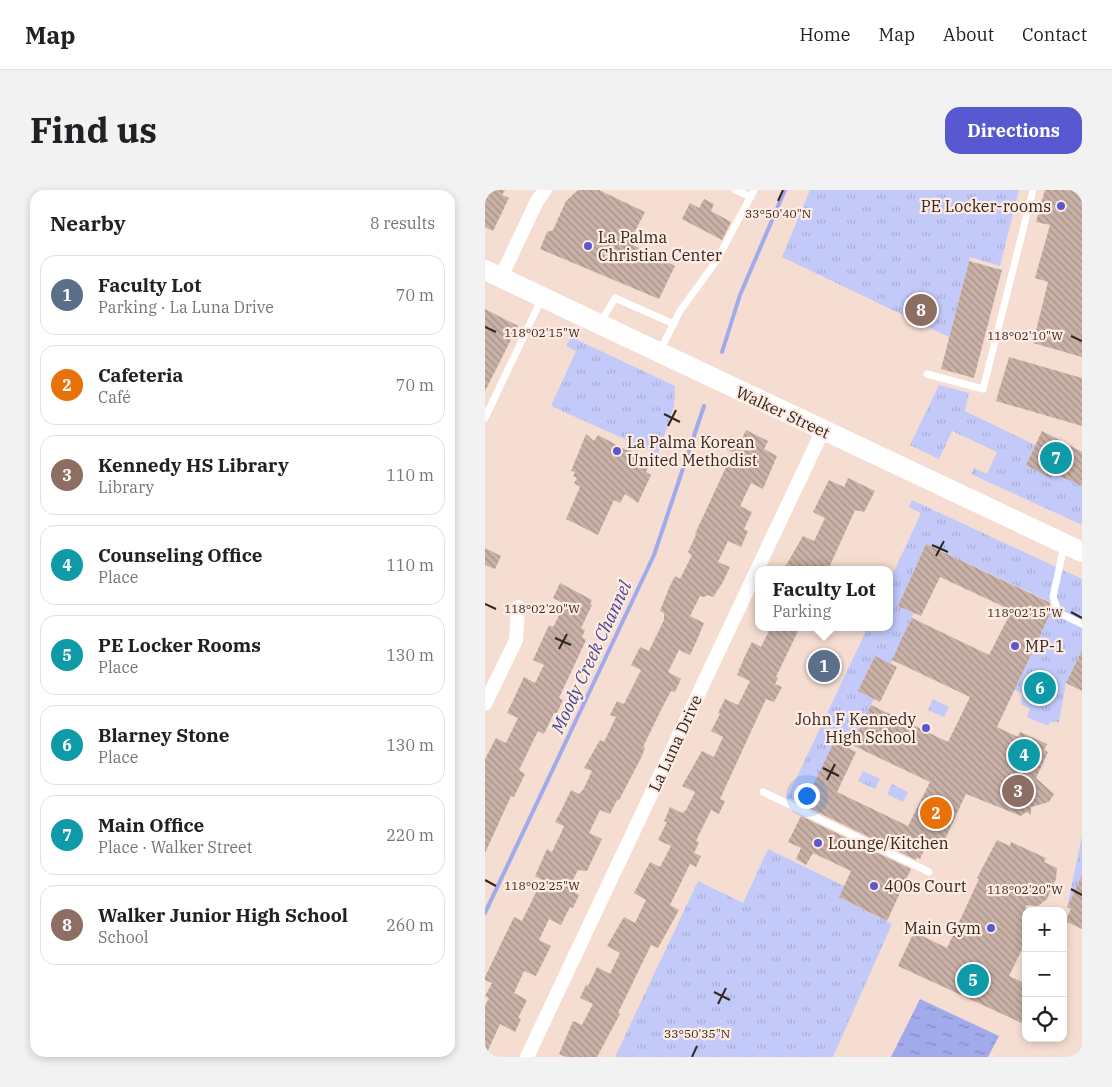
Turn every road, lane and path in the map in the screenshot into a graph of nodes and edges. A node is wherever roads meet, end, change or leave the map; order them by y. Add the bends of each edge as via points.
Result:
1 (545, 190) edge
2 (735, 190) edge
3 (1033, 190) edge
4 (753, 194) edge
5 (493, 273) edge
6 (542, 298) junction
7 (673, 324) junction
8 (599, 325) junction
9 (659, 354) junction
10 (927, 374) dead end
11 (485, 418) edge
12 (823, 430) junction
13 (1073, 548) edge
14 (759, 566) edge
15 (755, 574) edge
16 (518, 607) dead end
17 (1082, 624) edge
18 (485, 704) edge
19 (763, 792) dead end
20 (929, 872) dead end
21 (527, 1057) edge

1 - 5 street
2 - 4 lane
3 - 10 lane via 983,389
4 - 7 lane via 717,260
5 - 6 main road, Walker Street
6 - 8 main road, Walker Street
6 - 11 lane
7 - 8 lane via 615,298
7 - 9 lane
8 - 9 main road, Walker Street
9 - 12 main road, Walker Street
12 - 13 main road, Walker Street
12 - 14 street, La Luna Drive
13 - 17 lane via 1053,597 1059,614
15 - 21 street, La Luna Drive
16 - 18 street via 516,640
19 - 20 lane

